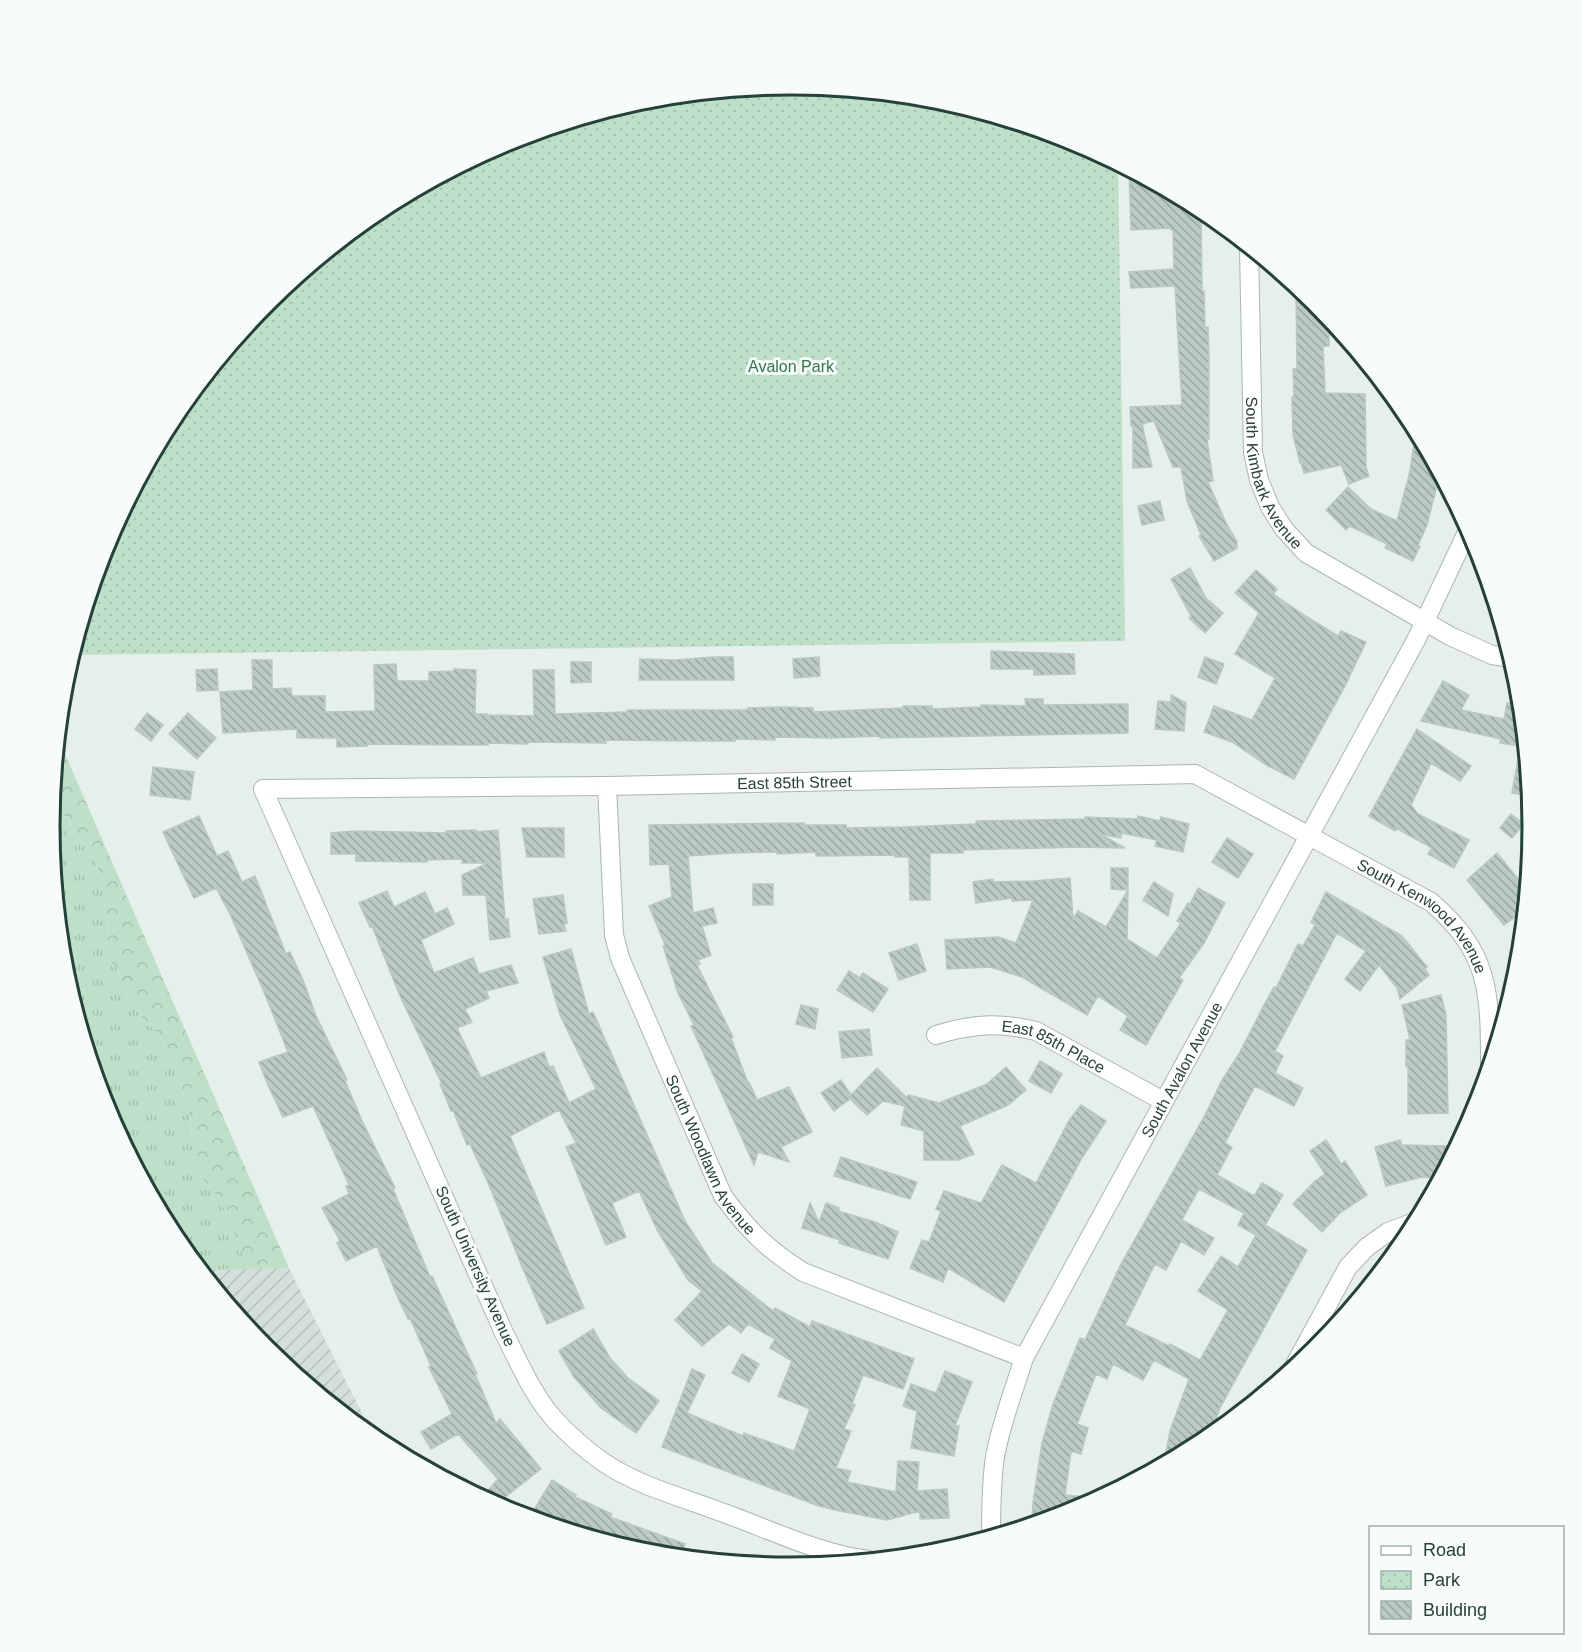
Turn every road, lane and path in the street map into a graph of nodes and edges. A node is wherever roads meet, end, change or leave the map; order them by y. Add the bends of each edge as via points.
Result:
1 (1250, 257) edge
2 (1463, 540) edge
3 (1425, 622) junction
4 (1502, 657) edge
5 (607, 786) junction
6 (263, 789) joint
7 (1310, 836) junction
8 (936, 1035) dead end
9 (1490, 1038) edge
10 (1163, 1101) junction
11 (1402, 1227) edge
12 (1305, 1346) edge
13 (1024, 1358) junction
14 (991, 1529) edge
15 (843, 1555) edge

1 - 3 street, South Kimbark Avenue via 1253,452 1270,507 1306,553
2 - 3 street
3 - 4 street
3 - 7 street, South Avalon Avenue
5 - 6 street, East 85th Street
5 - 7 street, East 85th Street via 1195,774
5 - 13 street, South Woodlawn Avenue via 613,923 620,958 723,1196 775,1253 803,1272
6 - 15 street, South University Avenue via 504,1333 553,1418 604,1463 637,1480
7 - 9 street, South Kenwood Avenue via 1431,902 1450,919 1466,938 1479,964 1490,1011
7 - 10 street, South Avalon Avenue
8 - 10 street, East 85th Place via 987,1024 1036,1031
10 - 13 street, South Avalon Avenue
11 - 12 street via 1367,1247 1348,1267
13 - 14 street, South Avalon Avenue via 995,1456

